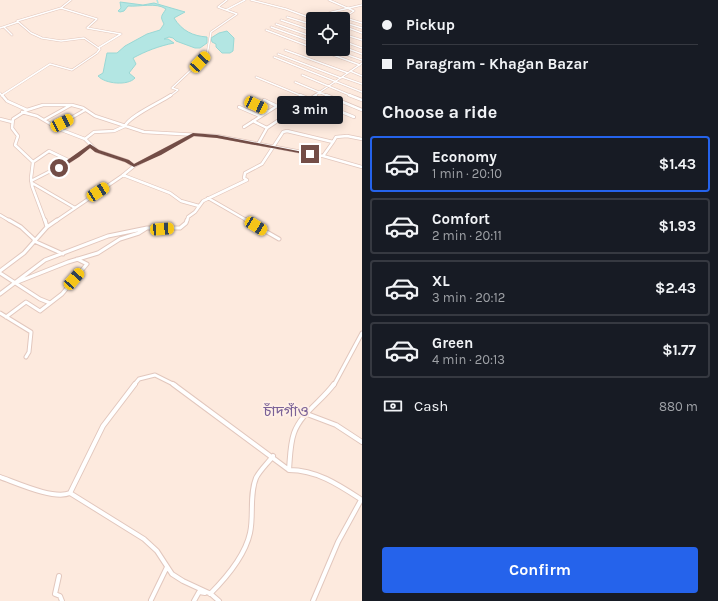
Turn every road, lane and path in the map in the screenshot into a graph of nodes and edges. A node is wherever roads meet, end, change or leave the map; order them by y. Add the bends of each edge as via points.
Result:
1 (71, 0) edge
2 (227, 0) edge
3 (245, 0) edge
4 (251, 0) edge
5 (329, 0) edge
6 (362, 4) edge
7 (61, 8) junction
8 (346, 8) junction
9 (226, 10) junction
10 (332, 12) edge
11 (350, 15) edge
12 (287, 16) dead end
13 (306, 16) edge
14 (281, 20) dead end
15 (350, 20) edge
16 (18, 22) junction
17 (350, 22) edge
18 (306, 23) edge
19 (362, 23) edge
20 (276, 24) dead end
21 (4, 27) junction
22 (271, 27) dead end
23 (0, 28) edge
24 (362, 28) edge
25 (306, 29) edge
26 (350, 29) edge
27 (266, 30) dead end
28 (362, 33) edge
29 (306, 34) edge
30 (12, 35) dead end
31 (350, 36) edge
32 (306, 40) joint
33 (362, 40) edge
34 (300, 43) junction
35 (350, 44) edge
36 (306, 45) edge
37 (98, 48) junction
38 (362, 48) edge
39 (285, 50) dead end
40 (350, 50) edge
41 (278, 54) dead end
42 (362, 54) edge
43 (339, 56) edge
44 (346, 56) edge
45 (274, 57) dead end
46 (361, 63) edge
47 (357, 67) junction
48 (362, 69) edge
49 (349, 72) junction
50 (302, 75) dead end
51 (362, 76) edge
52 (256, 77) dead end
53 (341, 78) junction
54 (295, 82) dead end
55 (335, 82) junction
56 (362, 84) edge
57 (328, 86) junction
58 (319, 92) junction
59 (362, 92) edge
60 (1, 94) edge
61 (310, 99) junction
62 (264, 100) dead end
63 (287, 100) dead end
64 (362, 100) edge
65 (71, 105) junction
66 (256, 105) dead end
67 (300, 106) junction
68 (239, 107) dead end
69 (27, 110) junction
70 (85, 110) junction
71 (362, 110) edge
72 (268, 111) junction
73 (22, 112) junction
74 (260, 116) junction
75 (354, 117) dead end
76 (0, 119) edge
77 (44, 120) junction
78 (253, 121) junction
79 (336, 121) dead end
80 (12, 122) junction
81 (125, 125) junction
82 (55, 126) junction
83 (244, 127) dead end
84 (267, 128) junction
85 (193, 135) junction
86 (85, 138) junction
87 (362, 140) edge
88 (333, 142) junction
89 (258, 144) junction
90 (90, 146) junction
91 (274, 146) junction
92 (323, 156) junction
93 (70, 161) junction
94 (33, 162) junction
95 (134, 166) junction
96 (362, 167) edge
97 (123, 175) junction
98 (31, 182) junction
99 (208, 198) junction
100 (199, 206) junction
101 (75, 208) junction
102 (0, 215) edge
103 (47, 227) junction
104 (147, 228) junction
105 (279, 239) dead end
106 (35, 241) junction
107 (62, 254) junction
108 (77, 259) junction
109 (0, 272) edge
110 (14, 283) junction
111 (0, 294) edge
112 (50, 304) junction
113 (0, 313) edge
114 (6, 317) junction
115 (362, 333) edge
116 (26, 357) dead end
117 (307, 414) junction
118 (362, 442) edge
119 (273, 456) junction
120 (289, 470) junction
121 (0, 476) edge
122 (70, 493) junction
123 (362, 500) edge
124 (167, 567) junction
125 (59, 576) dead end
126 (211, 594) junction
127 (151, 600) dead end
128 (62, 601) edge
129 (194, 601) edge
130 (219, 601) edge
131 (313, 601) edge

1 - 7 street
2 - 9 street via 218,8
3 - 9 street
4 - 13 street
5 - 8 street
6 - 8 street
7 - 16 street via 17,20
7 - 37 street via 97,19 87,28 121,34
8 - 10 street
8 - 11 street via 354,12
9 - 81 street via 237,14 211,32 207,55 172,88 178,90 160,103 137,114
12 - 18 street
14 - 25 street
15 - 19 street
16 - 21 street
16 - 37 street via 24,29 47,40 83,38
17 - 24 street
20 - 29 street
21 - 23 street
21 - 30 street
22 - 32 street
26 - 28 street
27 - 34 street
31 - 33 street
32 - 34 street
34 - 36 street
35 - 38 street
37 - 60 street via 100,49 97,53 72,70 50,64
39 - 49 street
40 - 42 street
41 - 53 street
43 - 46 street
44 - 46 street
45 - 55 street
46 - 47 street
47 - 48 street
47 - 49 street
49 - 51 street
49 - 53 street
50 - 57 street
52 - 61 street
53 - 55 street
53 - 56 street
54 - 58 street
55 - 57 street
55 - 59 street
57 - 58 street
57 - 64 street
58 - 61 street
58 - 71 street
60 - 69 street via 7,101
61 - 67 street
61 - 75 street
62 - 72 street via 277,106
63 - 67 street
65 - 69 street via 43,105
65 - 70 street
65 - 77 street
66 - 72 street
67 - 79 street
67 - 84 street
68 - 74 street
69 - 73 street
70 - 81 street via 95,116
70 - 82 street
72 - 74 street
73 - 77 street
73 - 80 street
74 - 78 street
76 - 80 street
77 - 82 street
78 - 83 street
78 - 84 street
80 - 94 street via 12,128 18,136 15,145
81 - 85 street via 150,133
81 - 86 street via 114,131 94,132
82 - 86 street
84 - 89 street
85 - 89 street via 204,134
85 - 95 street
86 - 90 street
87 - 88 street via 343,136 336,137
88 - 91 street via 287,131 281,133
88 - 92 street
89 - 91 street
90 - 93 street
90 - 95 street
91 - 92 street
91 - 99 street via 262,164 245,173 244,178 247,180
92 - 96 street
93 - 94 street via 49,151
93 - 98 street
94 - 98 street
95 - 97 street
97 - 100 street via 170,193 181,201
97 - 101 street
98 - 101 street
98 - 103 street
99 - 100 street
99 - 105 street
100 - 104 street via 180,228
101 - 103 street
102 - 106 street via 21,227
103 - 106 street
104 - 107 street via 108,236
104 - 108 street via 120,239 98,253
106 - 107 street
106 - 109 street
107 - 110 street via 40,263
108 - 110 street
108 - 112 street via 87,264 62,294
109 - 110 street
110 - 111 street
110 - 112 street
112 - 114 street via 40,312 26,302
113 - 114 street
114 - 116 street via 31,332
115 - 117 street via 344,369 326,396
117 - 118 street via 336,425
117 - 120 street via 296,428
119 - 120 street
119 - 122 street via 170,382 155,375 139,379 103,426
119 - 126 street via 256,478 250,533 245,547
120 - 123 street via 323,476
121 - 122 street via 42,491 63,496
122 - 124 street via 144,539 157,551
123 - 131 street via 338,542
124 - 126 street via 182,581
124 - 127 street
125 - 128 street via 55,594 60,596
126 - 129 street via 199,592
126 - 130 street

